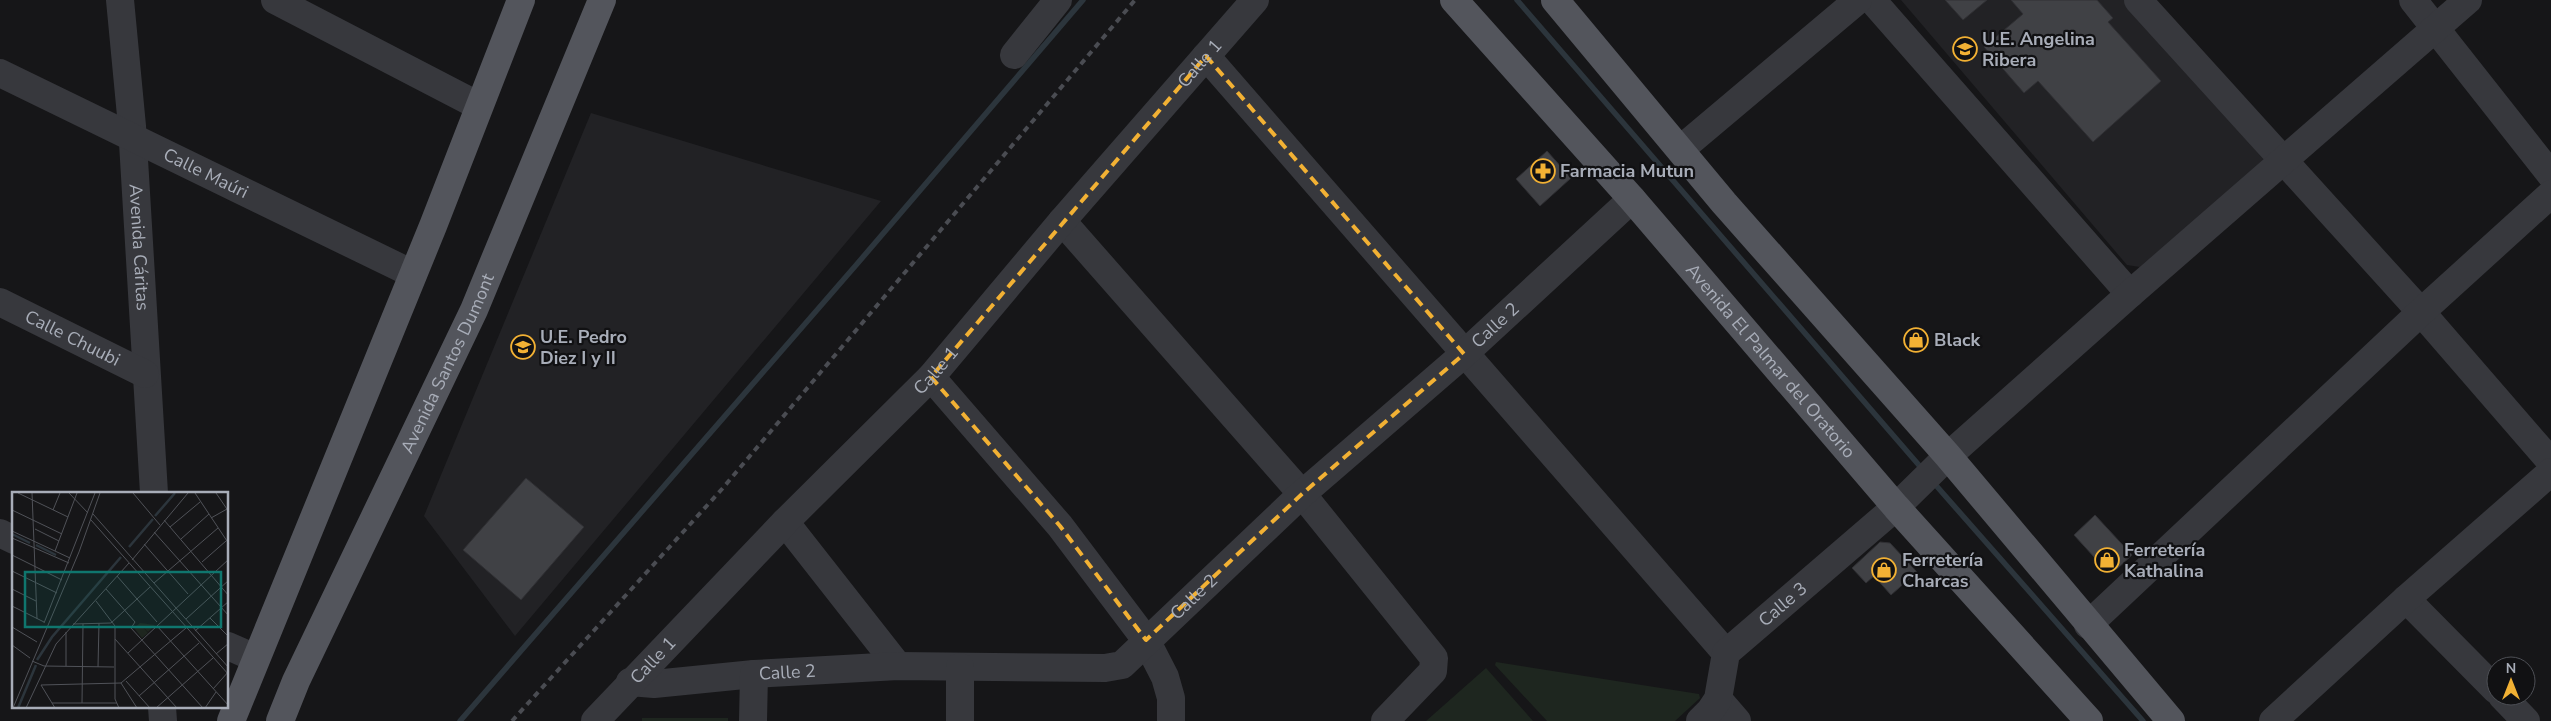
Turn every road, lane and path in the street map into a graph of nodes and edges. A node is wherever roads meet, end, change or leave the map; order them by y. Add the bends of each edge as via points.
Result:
1 (120, 0) edge
2 (274, 0) edge
3 (521, 0) edge
4 (602, 0) edge
5 (1058, 0) edge
6 (1255, 0) edge
7 (1454, 0) edge
8 (1555, 0) edge
9 (1858, 0) edge
10 (1872, 0) edge
11 (2138, 0) edge
12 (2413, 0) edge
13 (2468, 0) edge
14 (2436, 28) junction
15 (1014, 56) dead end
16 (1206, 56) junction
17 (0, 72) edge
18 (479, 106) junction
19 (132, 137) junction
20 (1681, 149) junction
21 (2285, 161) junction
22 (2551, 175) edge
23 (2551, 194) edge
24 (1632, 199) junction
25 (1062, 221) junction
26 (412, 274) junction
27 (2130, 294) junction
28 (0, 302) edge
29 (2421, 312) junction
30 (1464, 354) junction
31 (145, 374) junction
32 (931, 377) junction
33 (1942, 461) junction
34 (2551, 462) edge
35 (2551, 472) edge
36 (154, 492) edge
37 (1302, 494) junction
38 (1904, 498) junction
39 (785, 522) junction
40 (0, 533) edge
41 (12, 539) edge
42 (2406, 599) junction
43 (2088, 625) junction
44 (1146, 640) junction
45 (229, 646) edge
46 (1726, 653) junction
47 (255, 658) junction
48 (898, 666) junction
49 (960, 667) junction
50 (754, 674) junction
51 (2486, 680) edge
52 (630, 682) junction
53 (1718, 699) junction
54 (2512, 706) edge
55 (162, 708) edge
56 (163, 721) edge
57 (231, 721) edge
58 (280, 721) edge
59 (595, 721) edge
60 (753, 721) edge
61 (960, 721) edge
62 (1171, 721) edge
63 (1385, 721) edge
64 (1700, 721) edge
65 (1737, 721) edge
66 (2089, 721) edge
67 (2171, 721) edge
68 (2272, 721) edge
69 (2526, 721) edge

1 - 19 street, Avenida Cáritas
2 - 18 street
3 - 18 main road
4 - 58 main road, Avenida Santos Dumont via 474,310 296,681
5 - 15 street
6 - 16 street, Calle 1
7 - 24 main road, Avenida El Palmar del Oratorio
8 - 20 main road
9 - 20 street
10 - 27 street
11 - 21 street
12 - 14 street
13 - 14 street, Calle 3
14 - 21 street, Calle 3
14 - 22 street
16 - 25 street, Calle 1
16 - 30 street
17 - 19 street, Calle Maúri
18 - 26 main road
19 - 26 street, Calle Maúri
19 - 31 street, Avenida Cáritas
20 - 33 main road
21 - 27 street, Calle 3
21 - 29 street
23 - 29 street
24 - 30 street, Calle 2
24 - 38 main road, Avenida El Palmar del Oratorio
25 - 32 street, Calle 1
25 - 37 street
26 - 47 main road
27 - 33 street, Calle 3
28 - 31 street, Calle Chuubi
29 - 34 street
29 - 43 street
30 - 37 street, Calle 2
30 - 46 street
31 - 36 street, Avenida Cáritas
32 - 39 street, Calle 1
32 - 44 street via 1060,526
33 - 38 street, Calle 3
33 - 43 main road
35 - 42 street
37 - 44 street, Calle 2
37 - 63 street via 1434,658 1433,671
38 - 46 street, Calle 3
38 - 66 main road, Avenida El Palmar del Oratorio
39 - 48 street
39 - 52 street, Calle 1
40 - 41 street
42 - 51 street
42 - 68 street
43 - 67 main road
44 - 49 street, Calle 2 via 1122,665 1114,667
44 - 62 street via 1165,677 1171,698
45 - 47 street
46 - 53 street
47 - 57 main road
48 - 49 street, Calle 2
48 - 50 street, Calle 2
49 - 61 street
50 - 52 street, Calle 2 via 654,684
50 - 60 street
52 - 59 street, Calle 1
53 - 64 street
53 - 65 street
54 - 69 street
55 - 56 street

